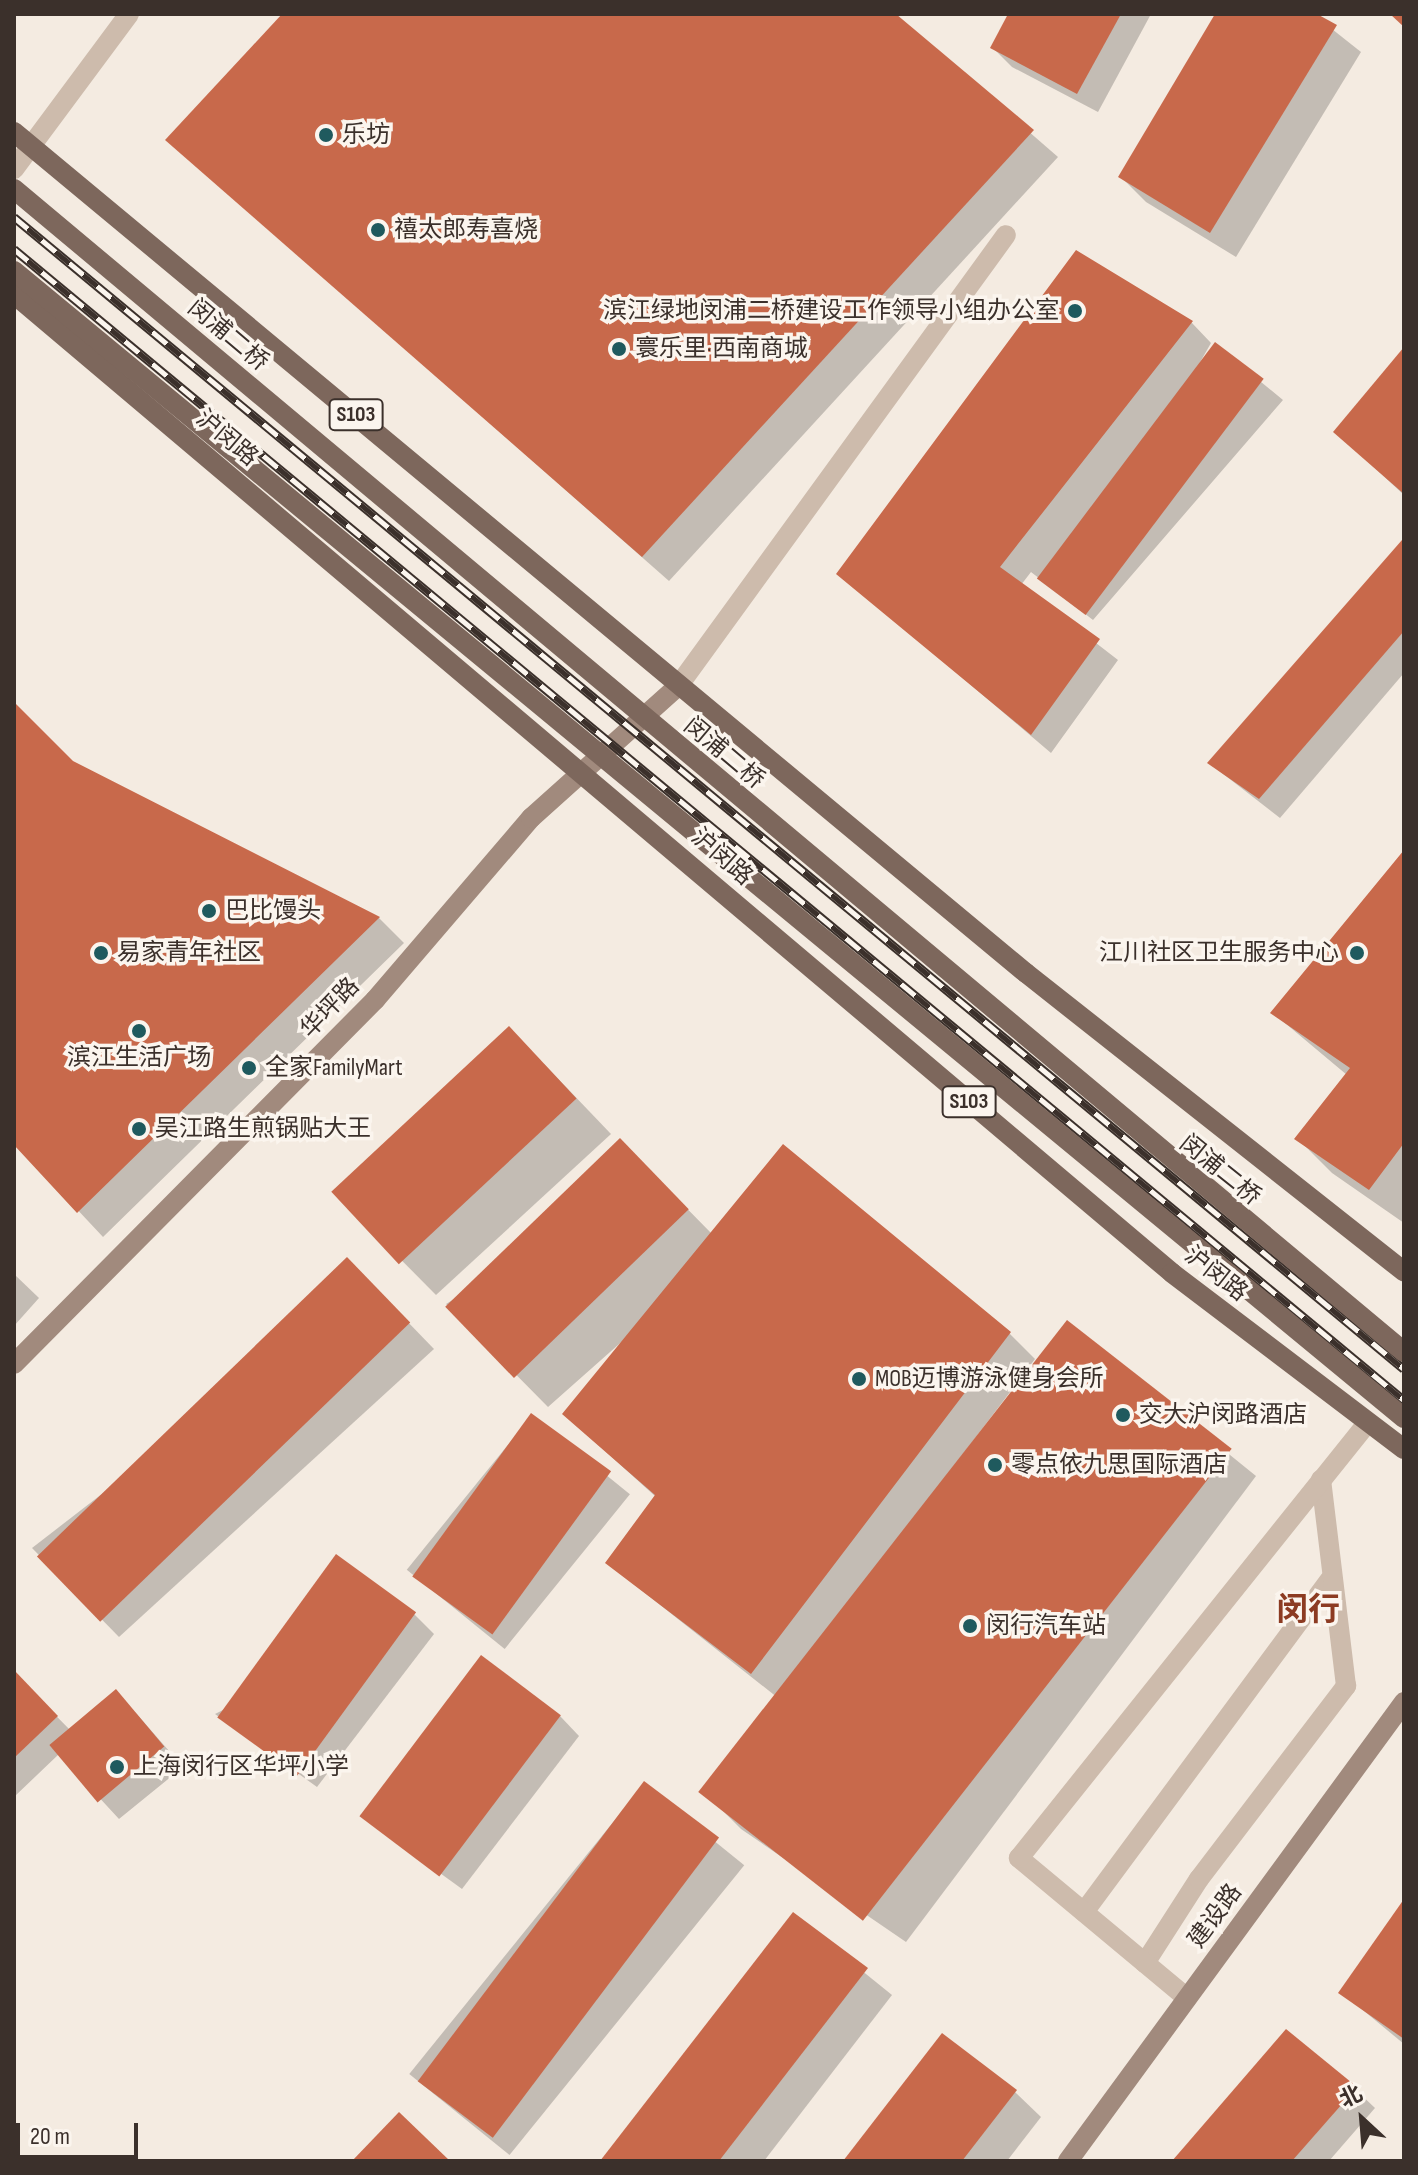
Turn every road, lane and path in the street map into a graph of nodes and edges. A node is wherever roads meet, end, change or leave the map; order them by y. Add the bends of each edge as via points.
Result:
1 (129, 14) edge
2 (14, 132) edge
3 (31, 146) junction
4 (14, 169) edge
5 (14, 189) edge
6 (1006, 235) dead end
7 (14, 271) edge
8 (14, 294) edge
9 (679, 685) junction
10 (580, 769) junction
11 (1404, 1272) edge
12 (1404, 1352) edge
13 (14, 1364) edge
14 (1404, 1418) edge
15 (1368, 1422) junction
16 (1404, 1449) edge
17 (1321, 1480) junction
18 (1330, 1580) junction
19 (1404, 1702) edge
20 (1084, 1912) junction
21 (1145, 1963) junction
22 (1187, 1998) junction
23 (1068, 2161) edge

1 - 3 street
2 - 3 main road, S103
3 - 4 street
3 - 9 main road, S103
5 - 12 main road, 闵浦二桥, bridge
6 - 9 street
7 - 14 main road, bridge
8 - 10 main road, 沪闵路 / S103
9 - 10 street, 华坪路
9 - 11 main road, S103
10 - 13 street, 华坪路 via 375,1000
10 - 15 main road, 沪闵路 / S103 via 1172,1273
15 - 16 main road, 沪闵路 / S103
15 - 17 street
17 - 18 street
17 - 20 street via 1019,1858
18 - 20 street
18 - 21 street via 1346,1686
19 - 22 street, 建设路
20 - 21 street
21 - 22 street
22 - 23 street, 建设路

